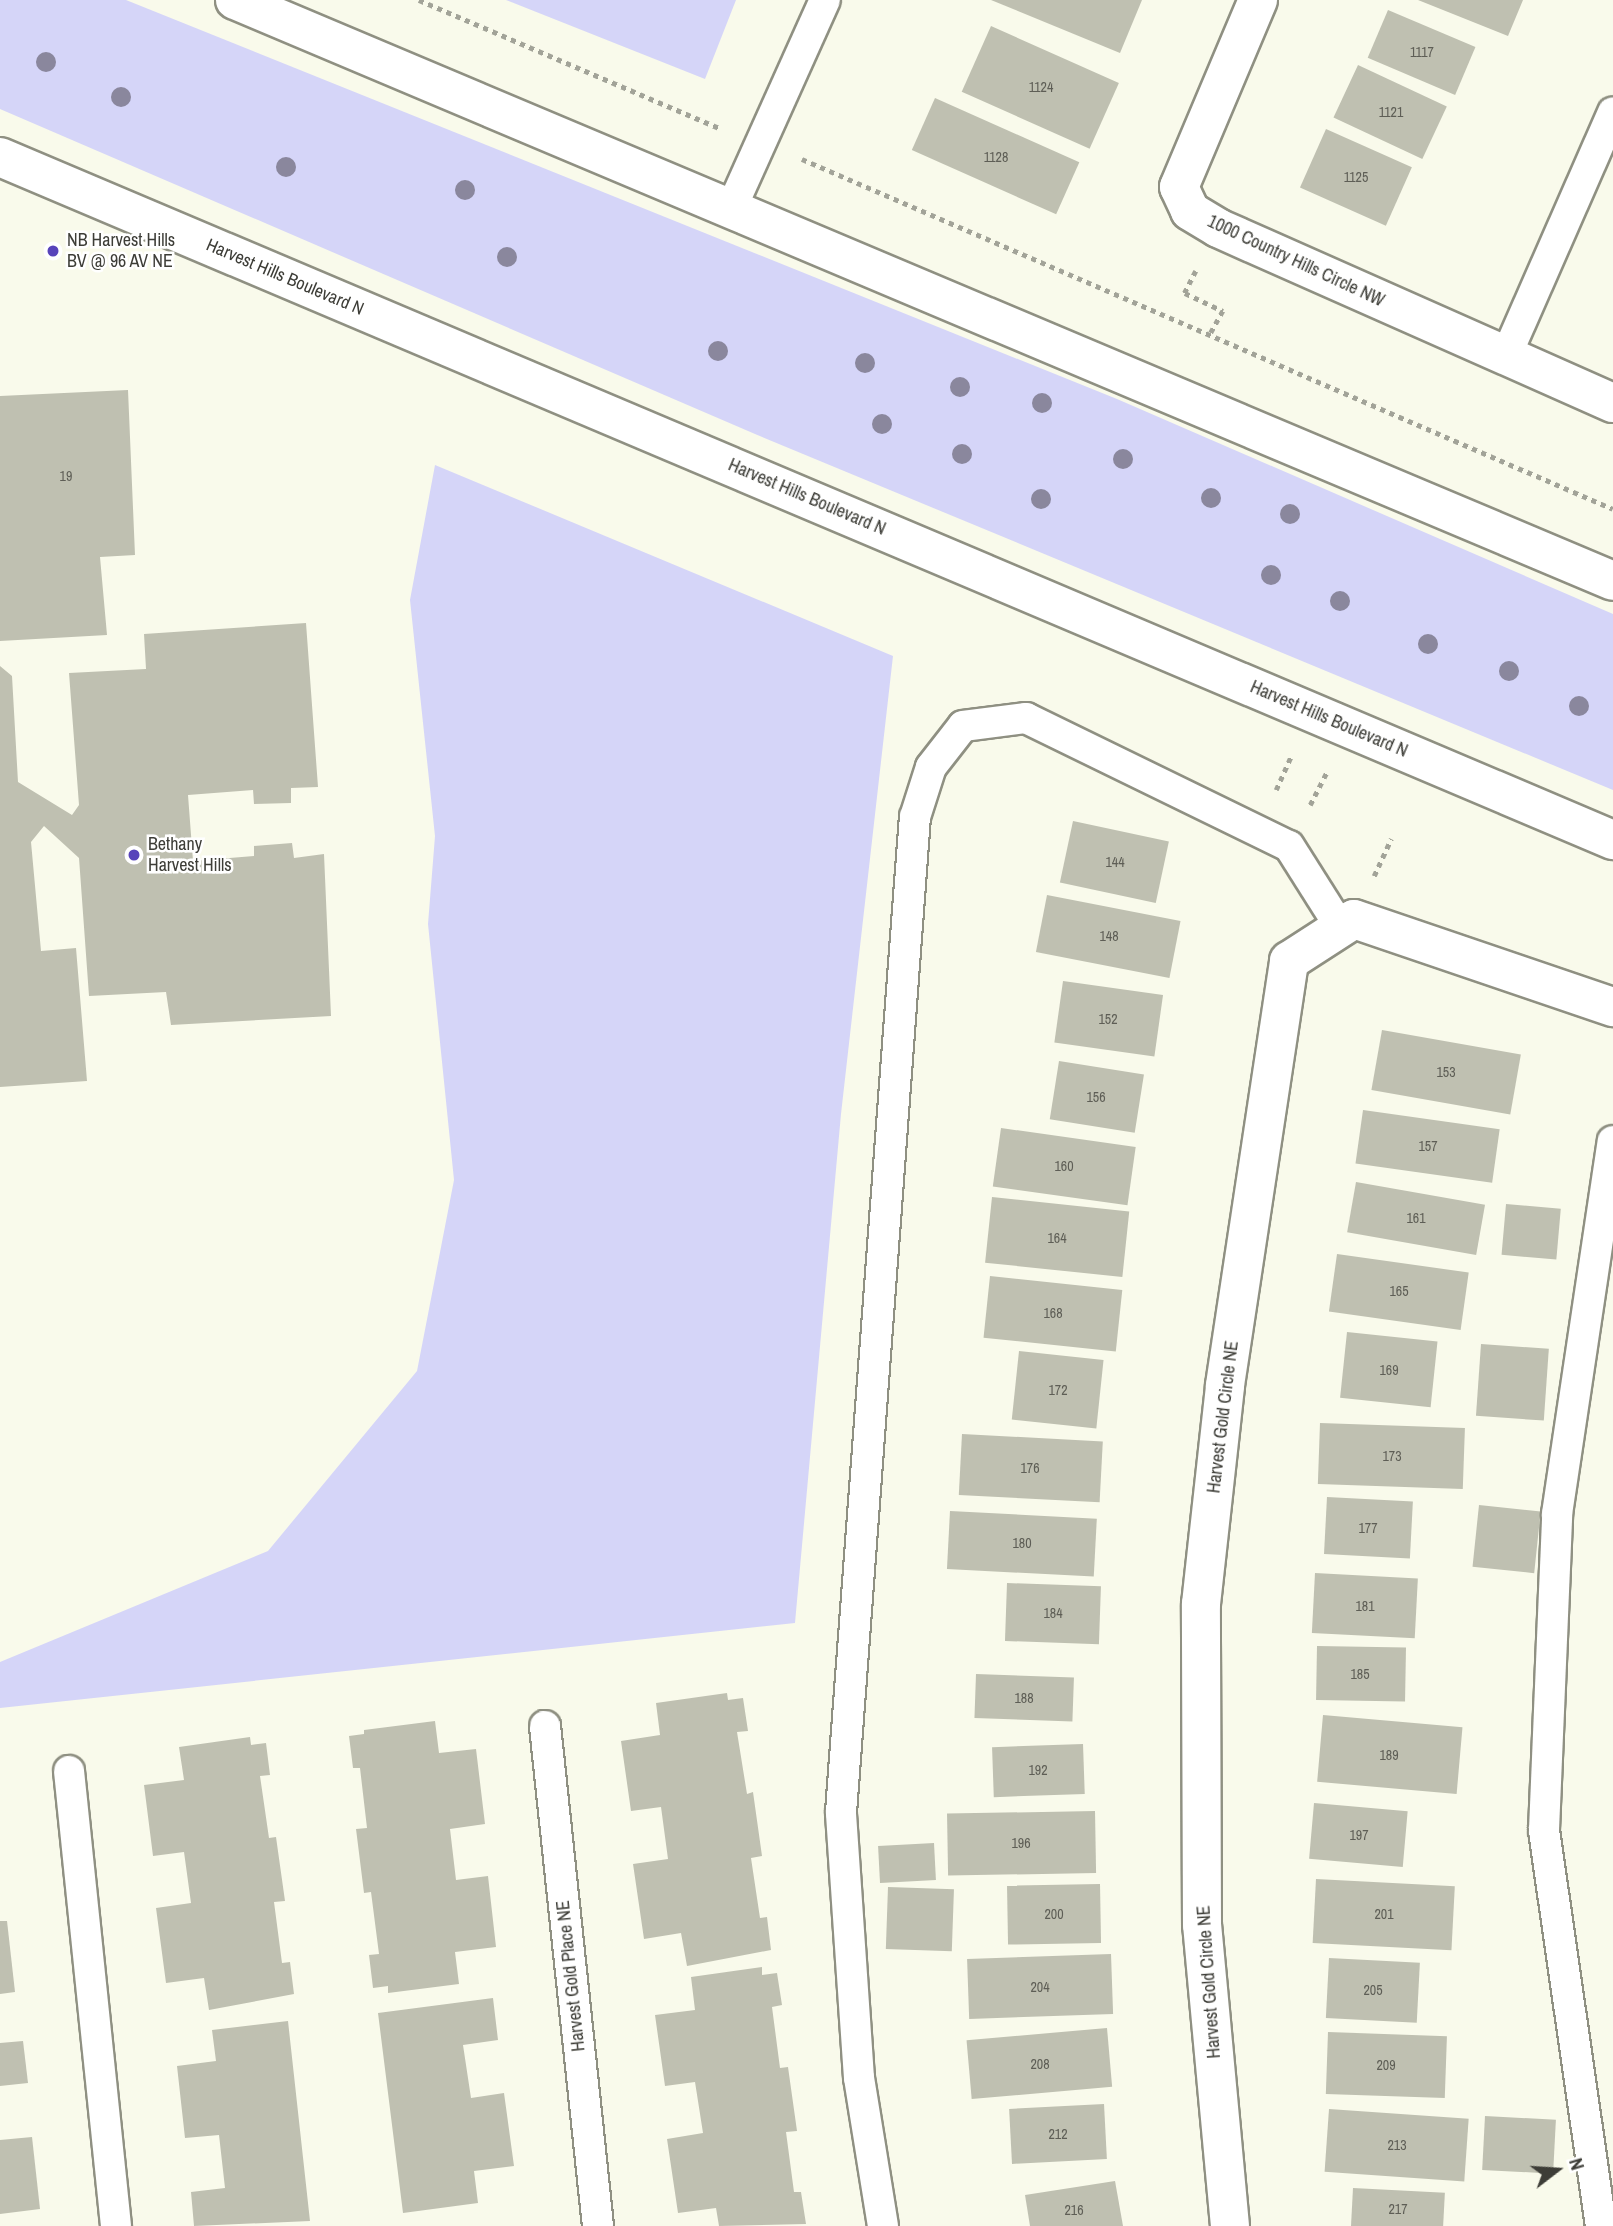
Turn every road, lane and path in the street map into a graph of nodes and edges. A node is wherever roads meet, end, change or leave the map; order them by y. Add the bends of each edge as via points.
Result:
1 (235, 0) edge
2 (419, 0) edge
3 (825, 0) edge
4 (1258, 0) edge
5 (1613, 112) edge
6 (763, 143) junction
7 (0, 157) edge
8 (731, 209) junction
9 (1218, 228) junction
10 (1211, 332) junction
11 (1506, 356) junction
12 (1613, 403) edge
13 (1613, 509) edge
14 (1613, 581) edge
15 (1296, 747) dead end
16 (1331, 764) dead end
17 (1275, 791) dead end
18 (1310, 806) dead end
19 (1613, 841) edge
20 (1339, 925) junction
21 (1613, 1007) edge
22 (1613, 1141) edge
23 (545, 1726) dead end
24 (69, 1771) dead end
25 (116, 2226) edge
26 (598, 2226) edge
27 (883, 2226) edge
28 (1230, 2226) edge
29 (1601, 2226) edge

1 - 8 main road
2 - 6 path
3 - 6 lane
4 - 9 main road, 1000 Country Hills Circle NW via 1179,187 1190,211
5 - 11 lane
6 - 8 lane
6 - 10 path
7 - 19 main road, Harvest Hills Boulevard N
8 - 14 main road
9 - 10 path via 1185,293 1223,311
9 - 11 main road, 1000 Country Hills Circle NW
10 - 13 path
11 - 12 main road, 1000 Country Hills Circle NW
15 - 17 path
16 - 18 path
20 - 21 main road via 1354,919
20 - 27 lane via 1289,846 1026,718 963,726 931,767 915,817 841,1812 859,2078
20 - 28 main road, Harvest Gold Circle NE via 1289,961 1225,1385 1201,1604 1202,1925
22 - 29 lane via 1557,1514 1544,1830
23 - 26 lane, Harvest Gold Place NE
24 - 25 lane

